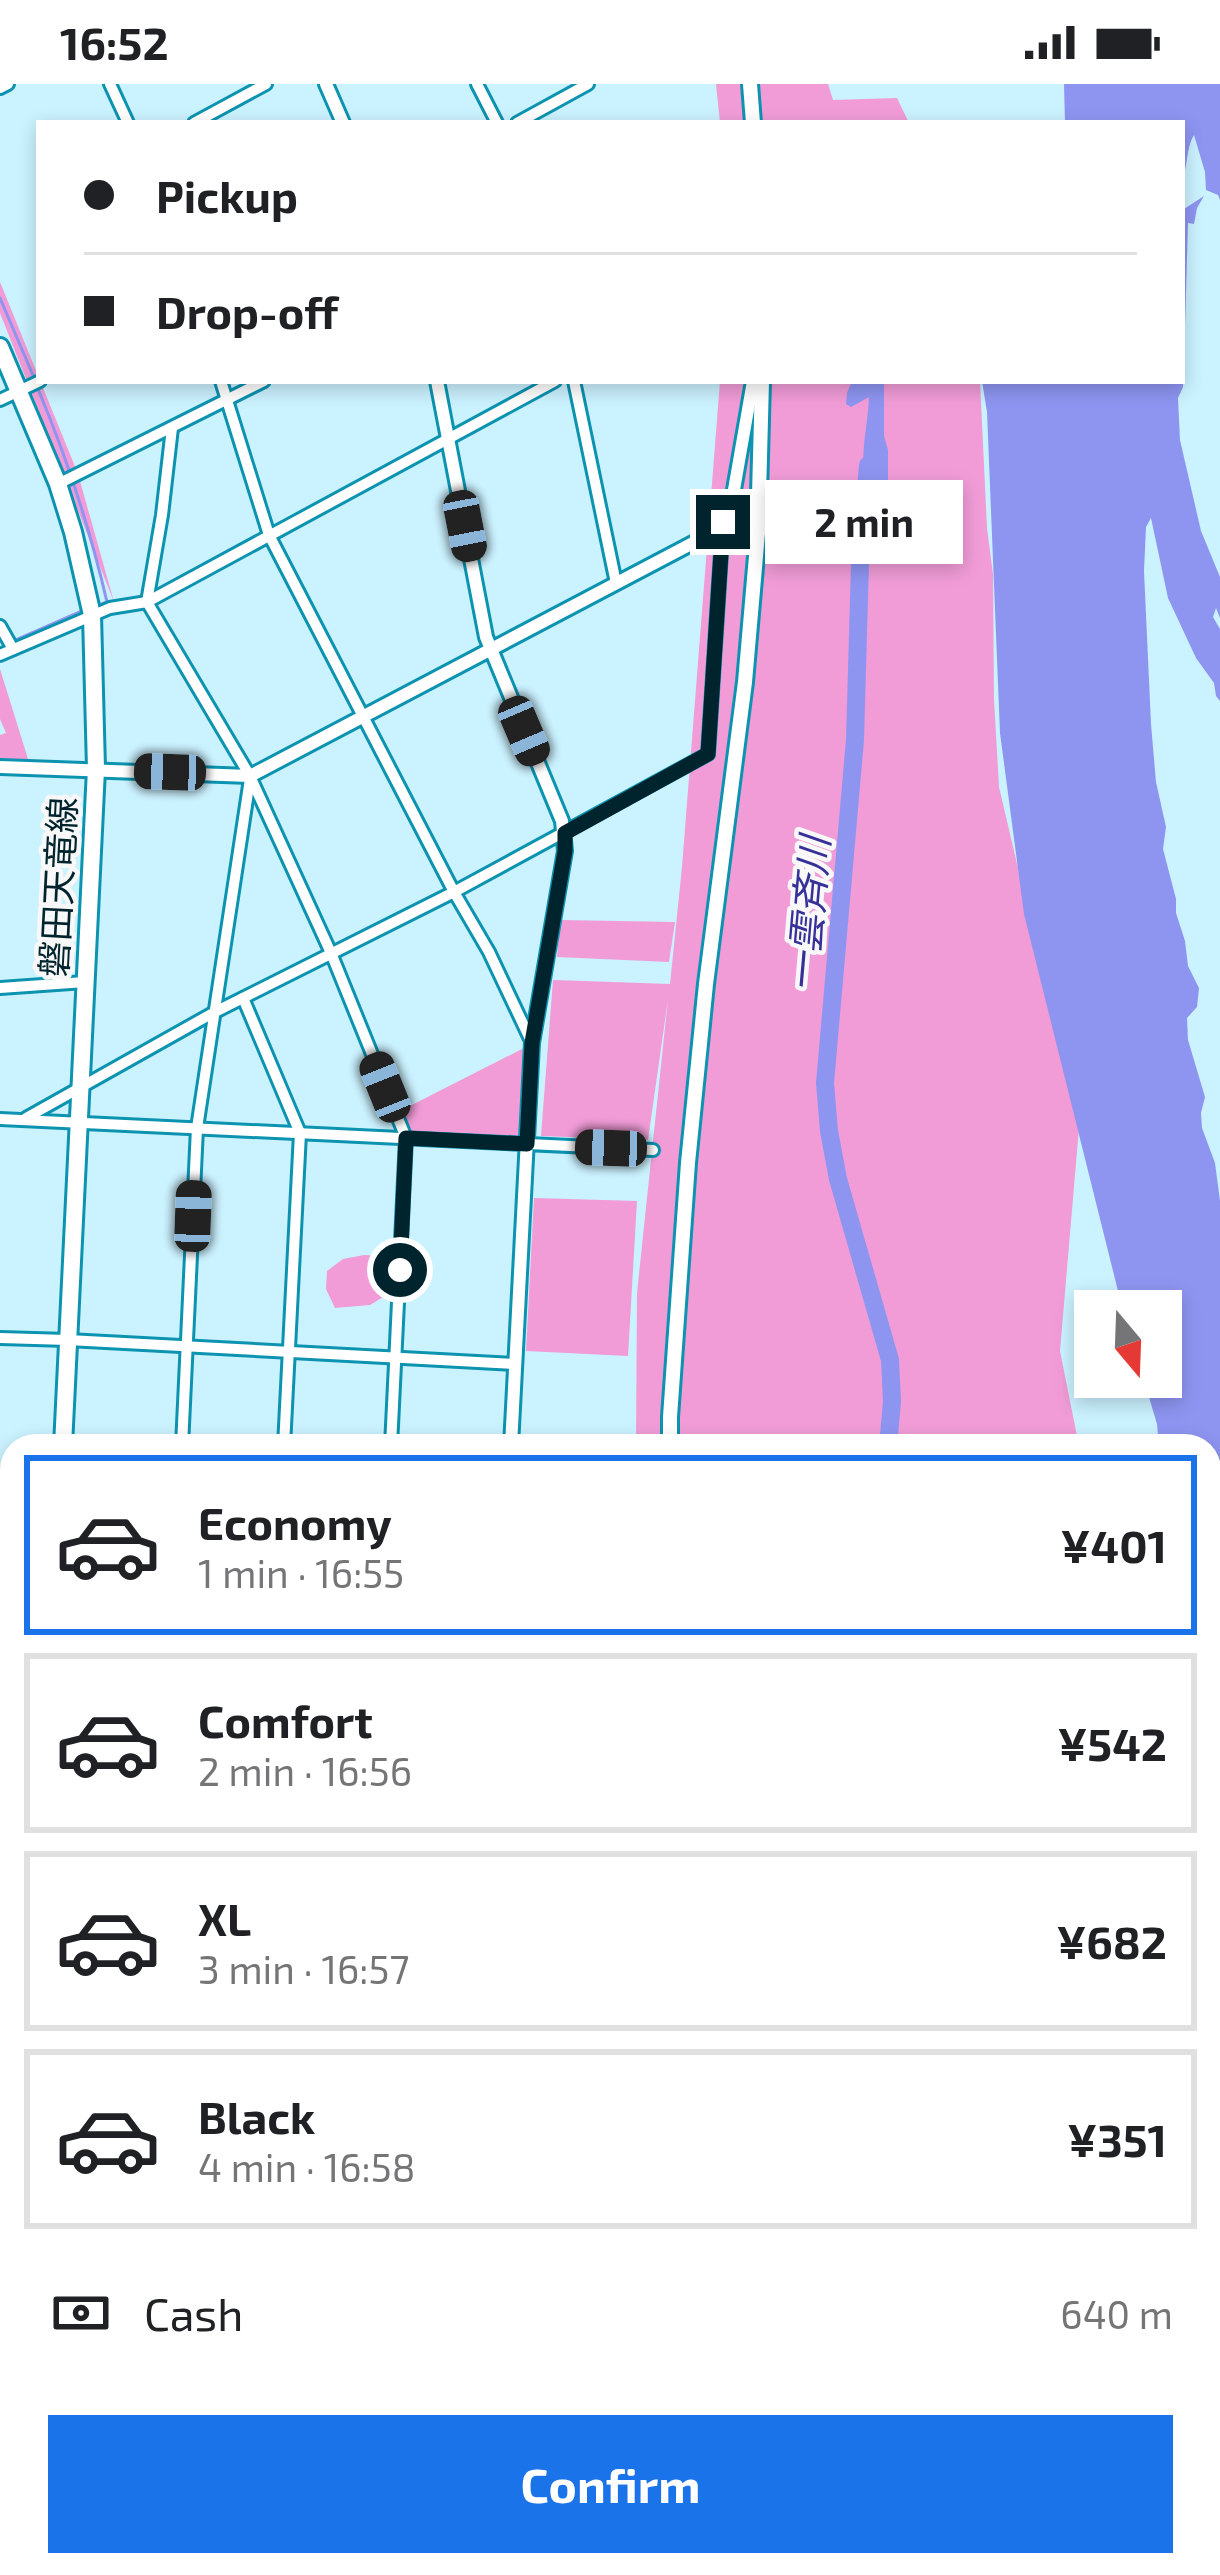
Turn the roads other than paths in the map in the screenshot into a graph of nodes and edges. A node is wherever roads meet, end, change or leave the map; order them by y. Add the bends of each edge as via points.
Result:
1 (110, 84) edge
2 (266, 84) edge
3 (326, 84) edge
4 (477, 84) edge
5 (588, 84) edge
6 (750, 84) edge
7 (127, 120) edge
8 (200, 120) edge
9 (342, 120) edge
10 (495, 120) edge
11 (523, 120) edge
12 (753, 120) edge
13 (0, 346) edge
14 (36, 383) edge
15 (221, 384) edge
16 (259, 384) edge
17 (437, 384) edge
18 (550, 384) edge
19 (575, 384) edge
20 (757, 384) edge
21 (758, 384) edge
22 (20, 392) junction
23 (0, 400) edge
24 (228, 401) junction
25 (172, 428) junction
26 (448, 441) junction
27 (58, 484) junction
28 (723, 522) junction
29 (269, 535) junction
30 (616, 584) junction
31 (147, 602) junction
32 (92, 615) junction
33 (0, 626) edge
34 (490, 650) junction
35 (6, 652) edge
36 (362, 717) junction
37 (0, 767) edge
38 (95, 769) junction
39 (250, 776) junction
40 (565, 833) junction
41 (454, 892) junction
42 (332, 953) junction
43 (85, 982) junction
44 (0, 988) edge
45 (243, 998) junction
46 (214, 1012) junction
47 (532, 1043) junction
48 (79, 1090) junction
49 (26, 1118) junction
50 (0, 1119) edge
51 (78, 1122) junction
52 (197, 1128) junction
53 (300, 1133) junction
54 (406, 1138) junction
55 (527, 1144) junction
56 (653, 1150) dead end
57 (0, 1338) edge
58 (68, 1340) junction
59 (188, 1347) junction
60 (289, 1353) junction
61 (397, 1358) junction
62 (516, 1364) junction
63 (64, 1434) edge
64 (183, 1434) edge
65 (285, 1434) edge
66 (392, 1434) edge
67 (513, 1434) edge
68 (671, 1434) edge

1 - 7 street
2 - 8 street
3 - 9 street
4 - 10 street
5 - 11 street
6 - 12 main road
13 - 22 main road, 磐田天竜線
14 - 22 street
15 - 24 street
16 - 24 street
17 - 26 street
18 - 26 street
19 - 30 street
20 - 28 street
21 - 68 main road via 746,682 688,1163
22 - 23 street
22 - 27 main road, 磐田天竜線
24 - 25 street
24 - 29 street
25 - 27 street
25 - 31 street
26 - 29 street
26 - 34 street
27 - 32 main road, 磐田天竜線
28 - 30 street
28 - 40 street via 708,754
29 - 31 street
29 - 36 street
30 - 34 street
31 - 32 street
31 - 39 street
32 - 35 street
32 - 38 main road, 磐田天竜線
33 - 35 street
34 - 36 street
34 - 40 street
36 - 39 street
36 - 41 street
37 - 38 street
38 - 39 street
38 - 43 main road, 磐田天竜線
39 - 42 street
39 - 46 street
40 - 41 street
40 - 47 street
41 - 42 street
41 - 47 street
42 - 45 street
42 - 54 street
43 - 44 street
43 - 48 main road, 磐田天竜線
45 - 46 street
45 - 53 street
46 - 48 street
46 - 52 street
47 - 55 street
48 - 49 street
48 - 51 main road, 磐田天竜線
49 - 50 street
49 - 51 street
51 - 52 street
51 - 58 main road, 磐田天竜線
52 - 53 street
52 - 59 street
53 - 54 street
53 - 60 street
54 - 55 street
54 - 61 street
55 - 56 street
55 - 62 street
57 - 58 street
58 - 59 street
58 - 63 main road, 磐田天竜線
59 - 60 street
59 - 64 street
60 - 61 street
60 - 65 street
61 - 62 street
61 - 66 street
62 - 67 street

